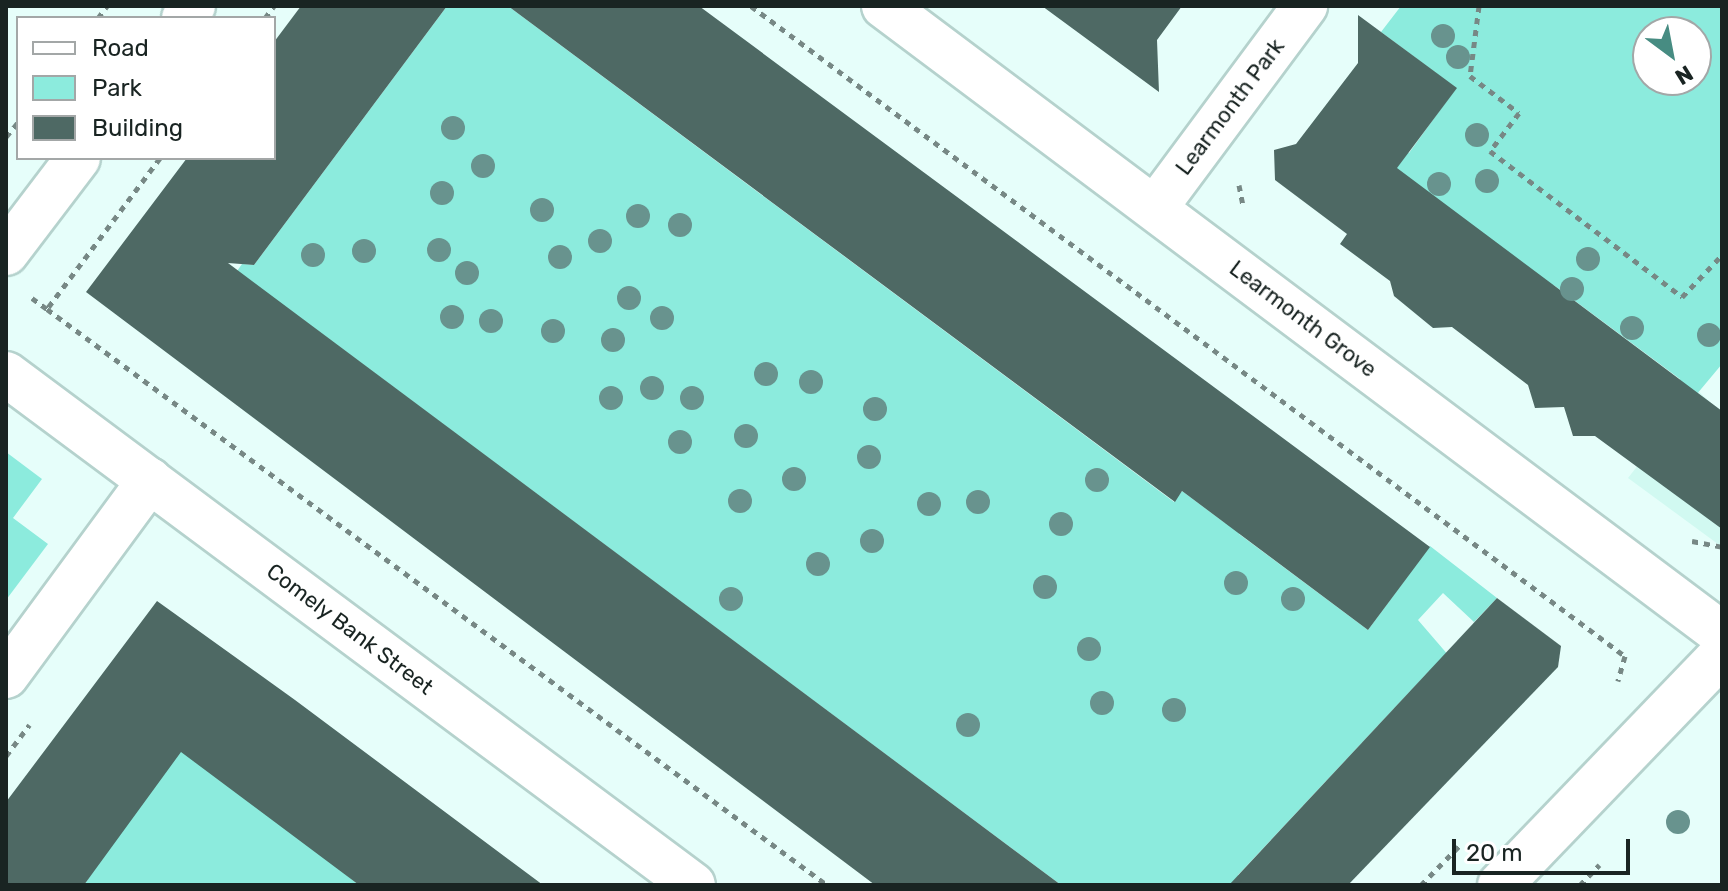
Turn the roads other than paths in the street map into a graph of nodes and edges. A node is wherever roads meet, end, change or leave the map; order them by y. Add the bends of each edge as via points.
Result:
1 (884, 6) edge
2 (1305, 6) edge
3 (76, 160) edge
4 (1155, 208) junction
5 (6, 253) edge
6 (6, 374) edge
7 (150, 480) junction
8 (1722, 634) edge
9 (1722, 654) edge
10 (6, 676) edge
11 (693, 885) edge
12 (1500, 885) edge

1 - 4 street, Learmonth Grove
2 - 4 street, Learmonth Park
3 - 5 street
4 - 8 street, Learmonth Grove
6 - 7 street, Comely Bank Street
7 - 10 street
7 - 11 street, Comely Bank Street
9 - 12 street

